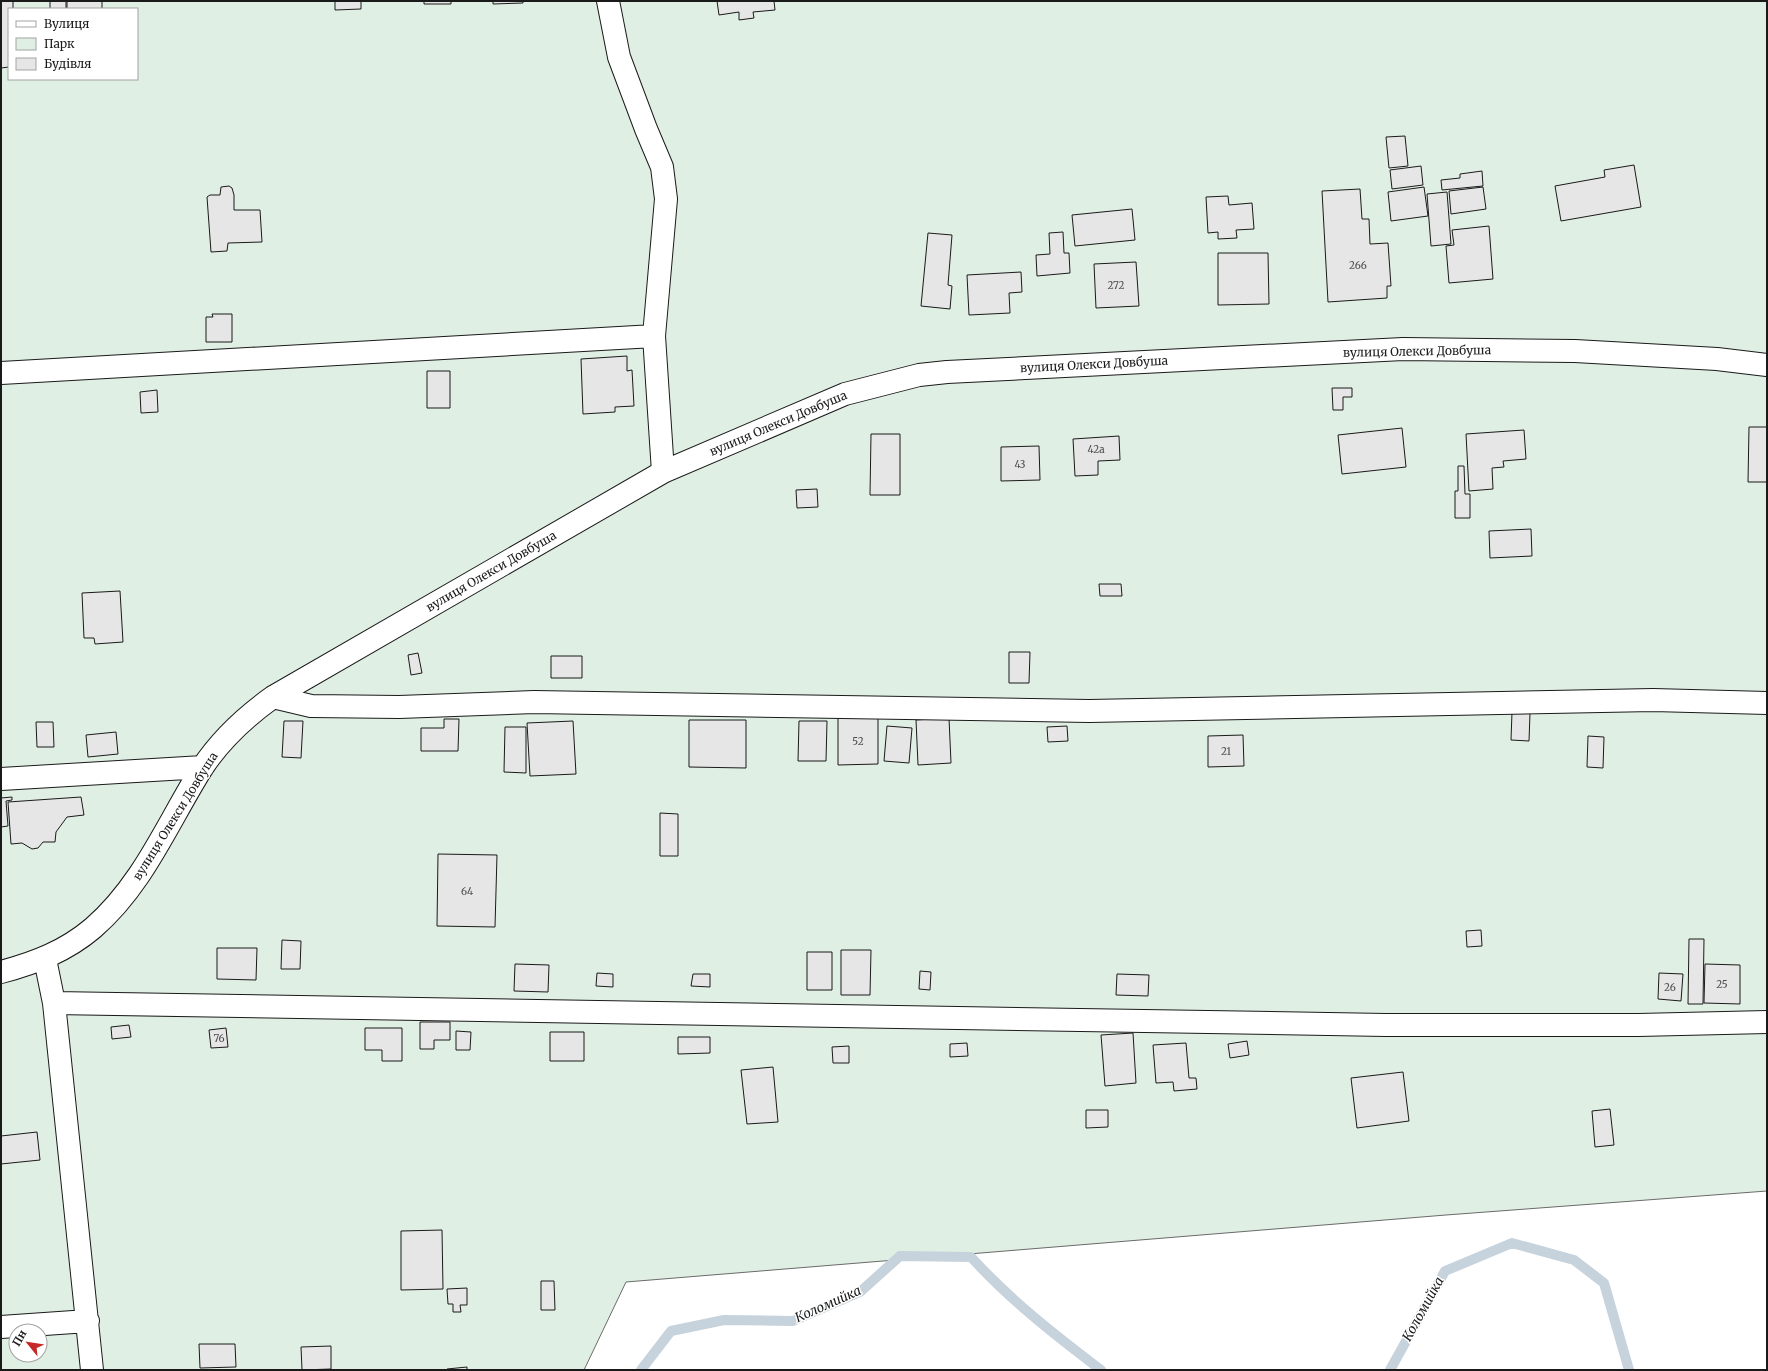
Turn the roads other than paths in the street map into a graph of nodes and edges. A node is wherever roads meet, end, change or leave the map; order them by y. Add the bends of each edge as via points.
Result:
1 (608, 1) edge
2 (654, 336) junction
3 (1767, 365) edge
4 (1, 373) edge
5 (663, 472) junction
6 (273, 697) junction
7 (1767, 704) edge
8 (203, 767) junction
9 (1, 779) edge
10 (45, 958) junction
11 (1, 972) edge
12 (54, 1003) junction
13 (1767, 1022) edge
14 (88, 1320) junction
15 (1, 1327) edge
16 (92, 1370) edge

1 - 2 street via 619,57 662,167 666,199
2 - 4 street
2 - 5 street
3 - 5 street, вулиця Олекси Довбуша via 1717,359 1575,351 1403,349 947,372 919,375 845,394
5 - 6 street, вулиця Олекси Довбуша
6 - 7 street via 311,706 399,707 534,702 1089,711 1653,700
6 - 8 street, вулиця Олекси Довбуша via 242,720
8 - 9 street
8 - 10 street, вулиця Олекси Довбуша via 142,870 121,897 93,928 70,945
10 - 11 street, вулиця Олекси Довбуша
10 - 12 street
12 - 13 street via 1394,1025 1638,1026
12 - 14 street
14 - 15 street
14 - 16 street

